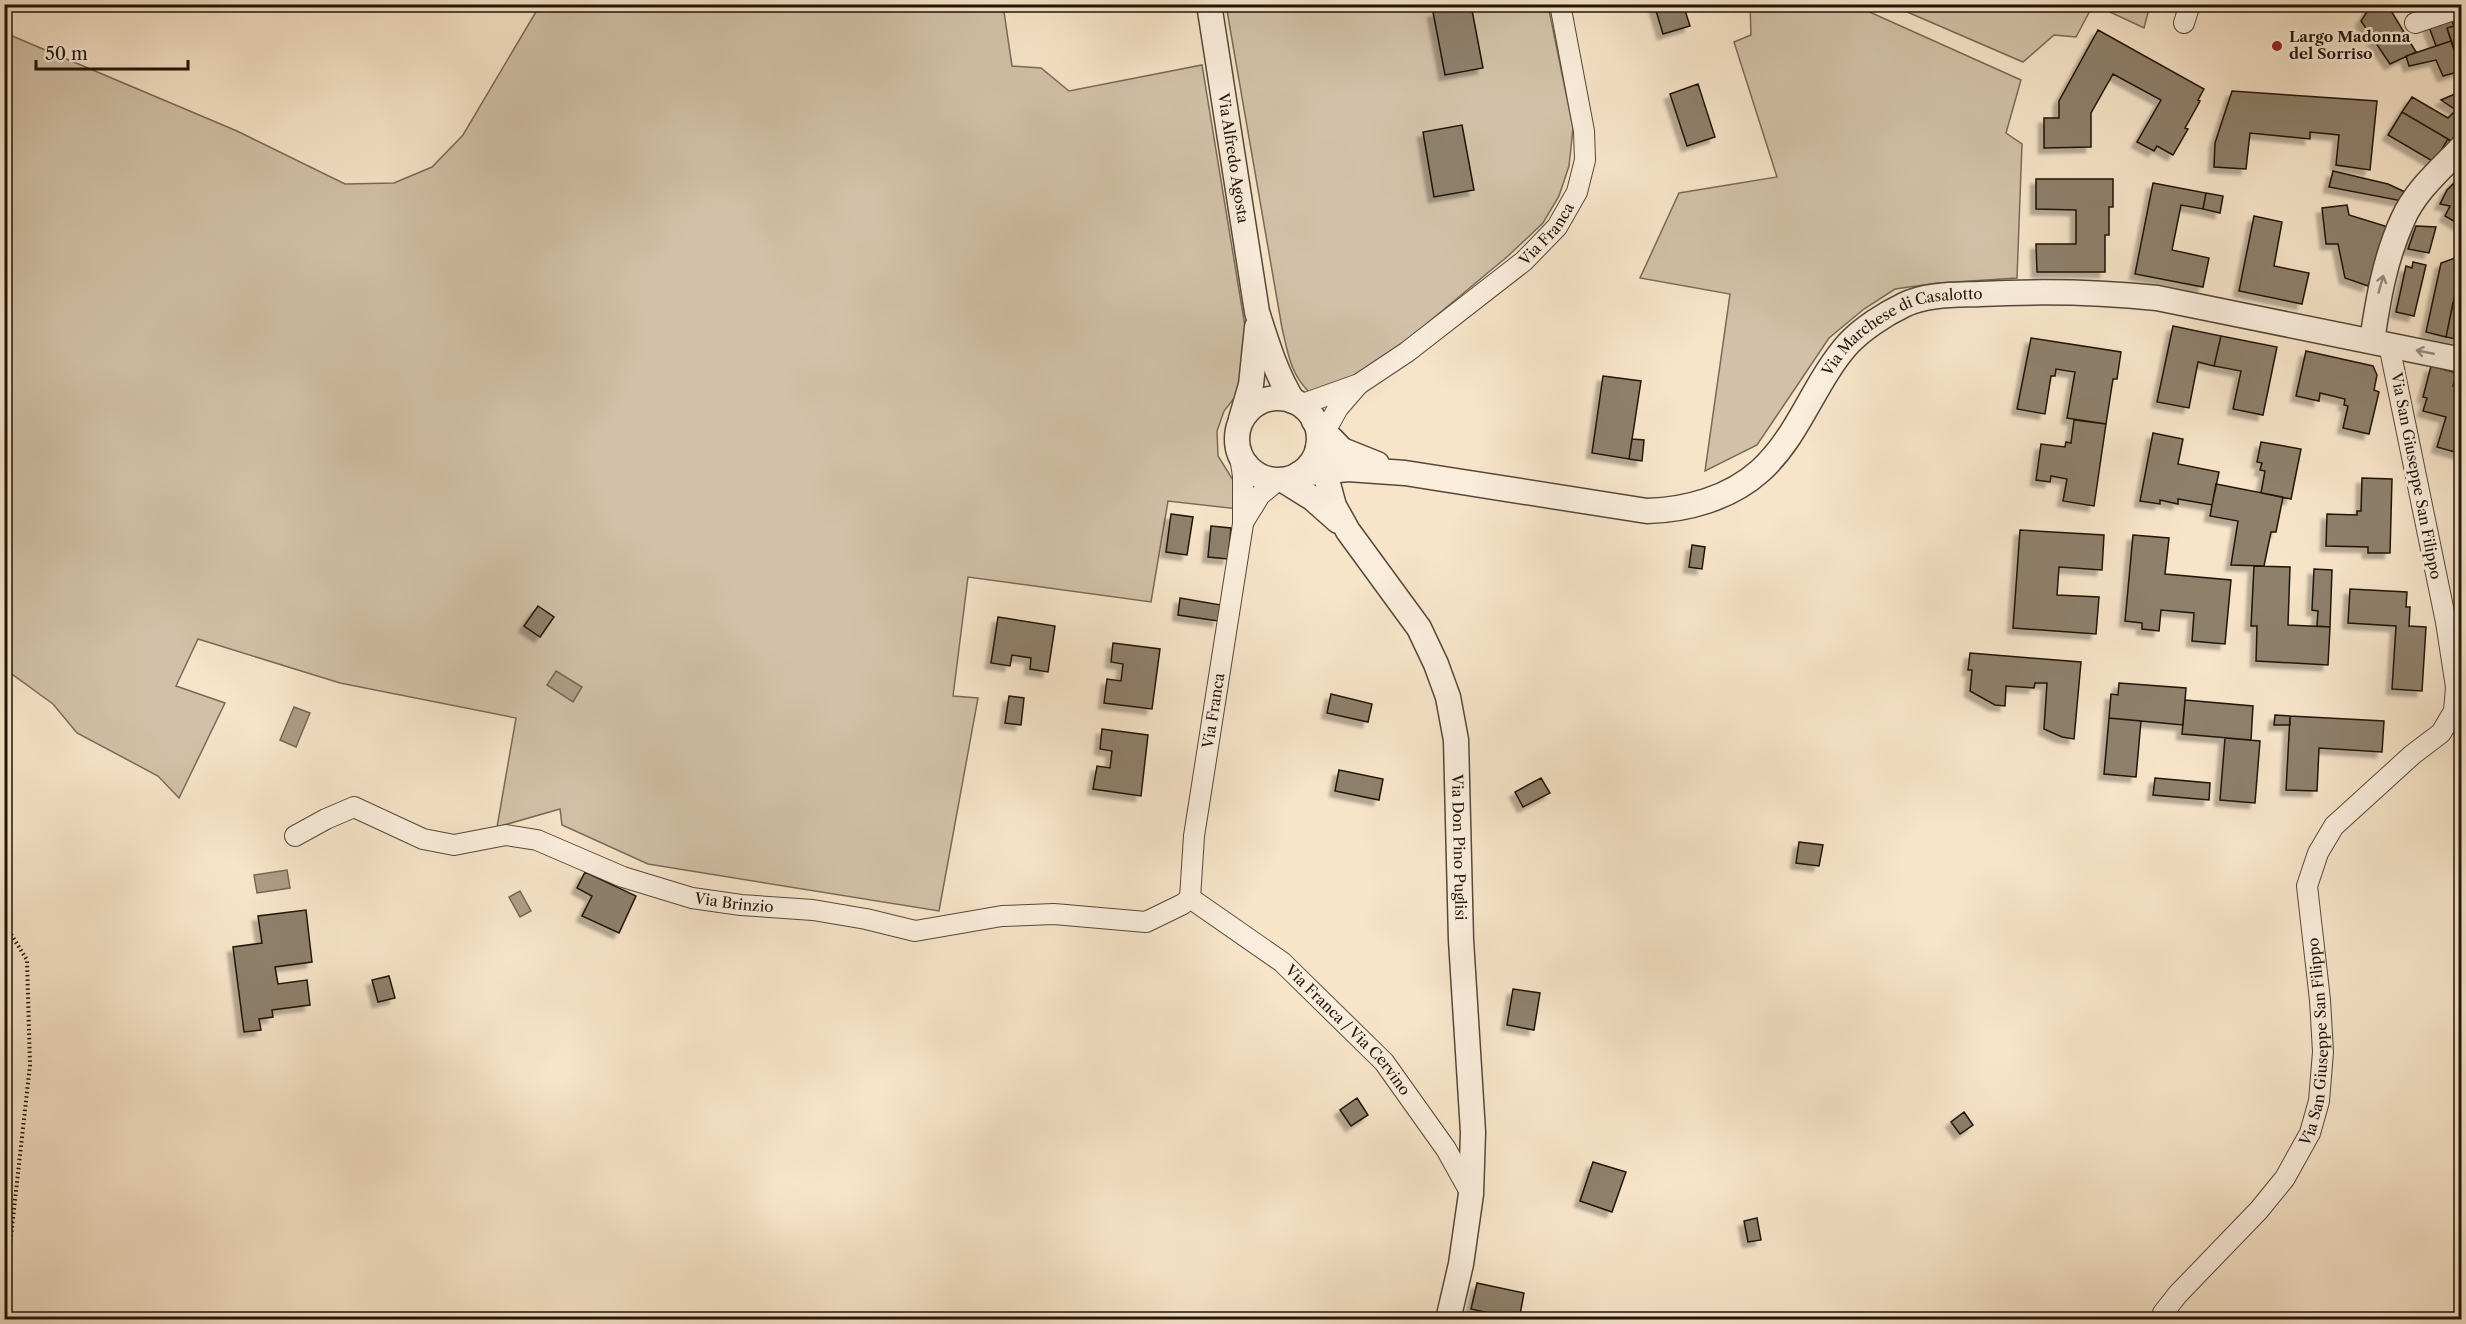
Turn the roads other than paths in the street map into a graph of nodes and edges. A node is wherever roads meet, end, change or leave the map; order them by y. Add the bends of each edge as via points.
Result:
1 (1209, 4) edge
2 (1560, 4) edge
3 (2462, 7) edge
4 (2415, 23) dead end
5 (2462, 147) edge
6 (1257, 312) junction
7 (2381, 343) junction
8 (2462, 360) edge
9 (1359, 384) junction
10 (1338, 408) junction
11 (1240, 422) junction
12 (1311, 425) junction
13 (1342, 450) junction
14 (1240, 457) junction
15 (1323, 470) junction
16 (1405, 473) junction
17 (1286, 478) junction
18 (1243, 524) junction
19 (1348, 531) junction
20 (295, 837) dead end
21 (1190, 898) junction
22 (1471, 1194) junction
23 (1448, 1320) edge
24 (2161, 1320) edge

1 - 6 street, Via Alfredo Agosta
2 - 9 street, Via Franca via 1584,131 1585,160 1577,192 1557,227 1524,261 1407,352
3 - 4 street
7 -> 5 street, Via San Giuseppe San Filippo via 2379,288 2403,218 2426,184
6 - 11 street, Via Alfredo Agosta via 1251,386
6 - 12 street, Via Alfredo Agosta via 1276,369
8 -> 7 street, Via Marchese di Casalotto
7 - 16 street, Via Marchese di Casalotto via 2122,294 2034,291 1943,296 1905,304 1849,344 1785,443 1761,470 1734,490 1703,502 1673,510 1647,511
7 - 24 street, Via San Giuseppe San Filippo via 2446,622 2456,687 2454,711 2441,734 2334,826 2318,853 2307,886 2323,1052 2319,1101 2310,1133 2285,1178 2178,1294
9 - 10 street
9 - 12 street
10 - 12 street
10 - 13 street via 1335,423
11 - 12 street via 1257,404 1281,398
11 - 14 street
12 - 13 street
12 - 15 street
12 - 17 street via 1308,467
13 - 16 street
14 - 17 street via 1255,474
14 - 18 street via 1244,476
15 - 16 street
15 - 17 street
15 - 19 street via 1334,506
17 - 18 street via 1260,495
17 - 19 street
18 - 21 street, Via Franca via 1194,836
19 - 22 street, Via Don Pino Puglisi via 1419,628 1448,697 1456,740 1461,940 1473,1132
20 - 21 street, Via Brinzio via 354,807 423,839 454,845 506,836 537,840 623,877 692,898 813,910 915,932 1002,916 1054,914 1146,922
21 - 22 street, Via Franca / Via Cervino via 1282,962 1384,1062 1446,1149
22 - 23 street, Via Don Pino Puglisi

